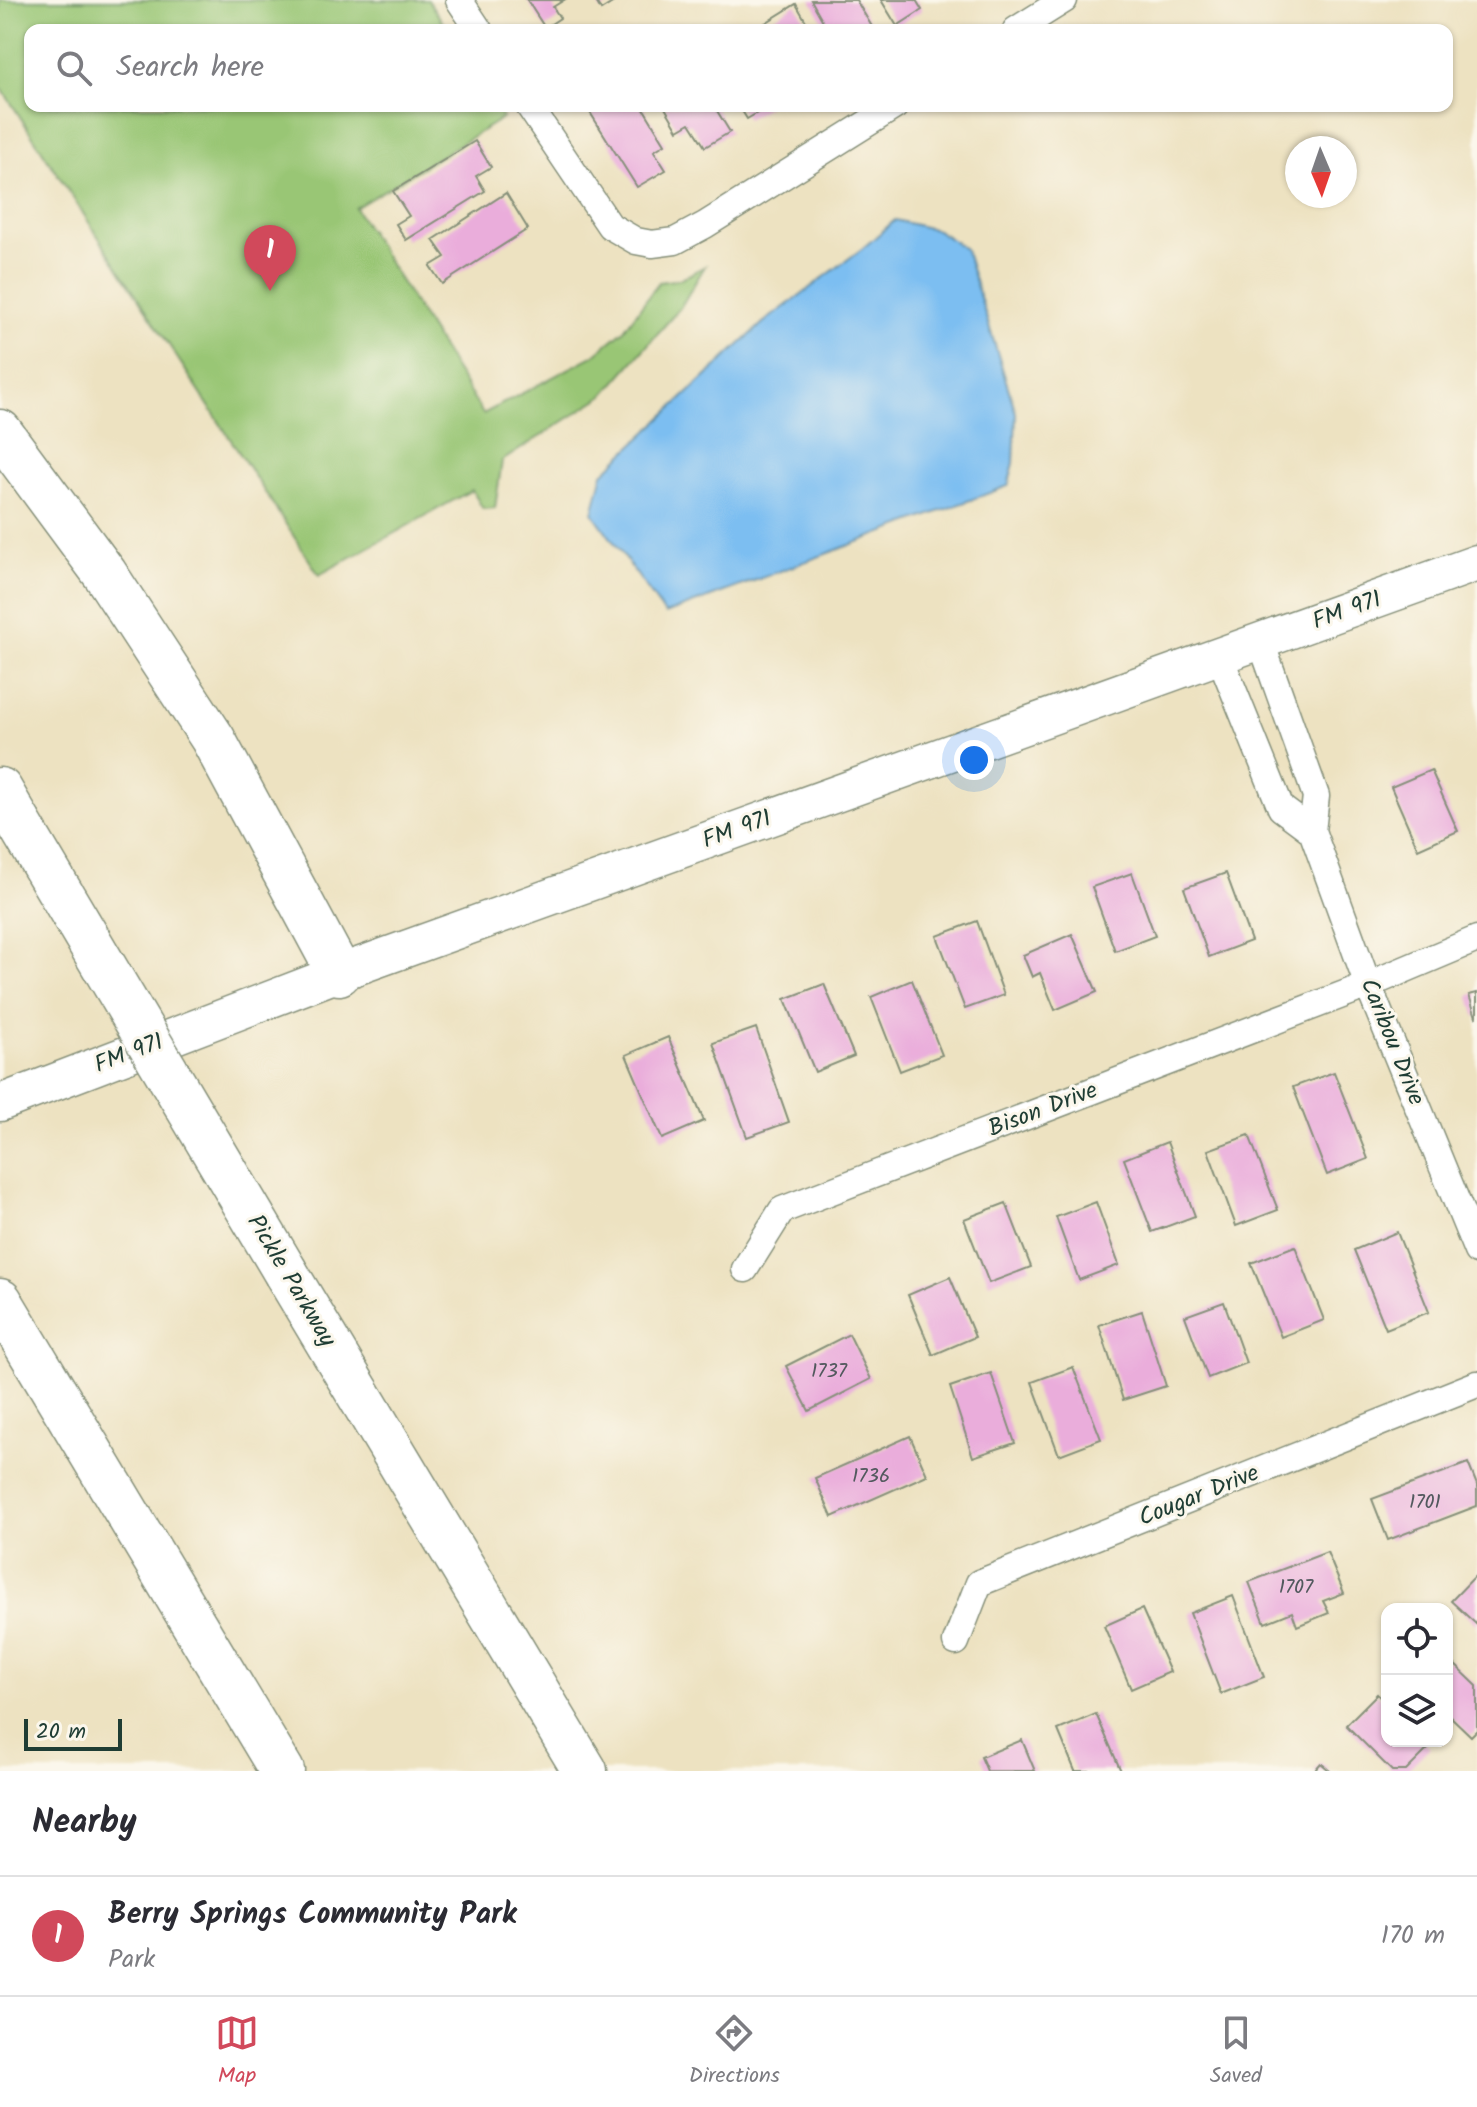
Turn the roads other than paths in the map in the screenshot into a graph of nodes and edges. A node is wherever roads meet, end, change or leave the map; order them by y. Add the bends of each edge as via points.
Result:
1 (459, 0) edge
2 (1064, 0) edge
3 (475, 24) edge
4 (1026, 24) edge
5 (533, 112) edge
6 (885, 112) edge
7 (0, 432) edge
8 (1477, 563) edge
9 (1261, 642) junction
10 (1220, 657) junction
11 (10, 807) edge
12 (1312, 831) junction
13 (1477, 939) edge
14 (339, 973) junction
15 (1368, 985) junction
16 (0, 1103) edge
17 (1477, 1251) edge
18 (745, 1269) dead end
19 (0, 1301) edge
20 (1477, 1384) edge
21 (956, 1642) dead end
22 (282, 1771) edge
23 (585, 1771) edge

1 - 3 street
2 - 4 street
5 - 6 street via 610,226 652,244 675,241 705,225
7 - 14 highway via 105,574 213,739
8 - 9 main road, FM 971 / FM 971
9 - 10 main road, FM 971 / FM 971
9 - 12 street, Caribou Drive via 1316,796
10 - 12 street via 1281,808
10 - 14 main road, FM 971 / FM 971
11 - 23 highway, Pickle Parkway, bridge
12 - 15 street, Caribou Drive
13 - 15 street, Bison Drive
14 - 16 main road, FM 971 / FM 971
15 - 17 street, Caribou Drive
15 - 18 street, Bison Drive via 782,1210
19 - 22 highway
20 - 21 street, Cougar Drive via 979,1583

